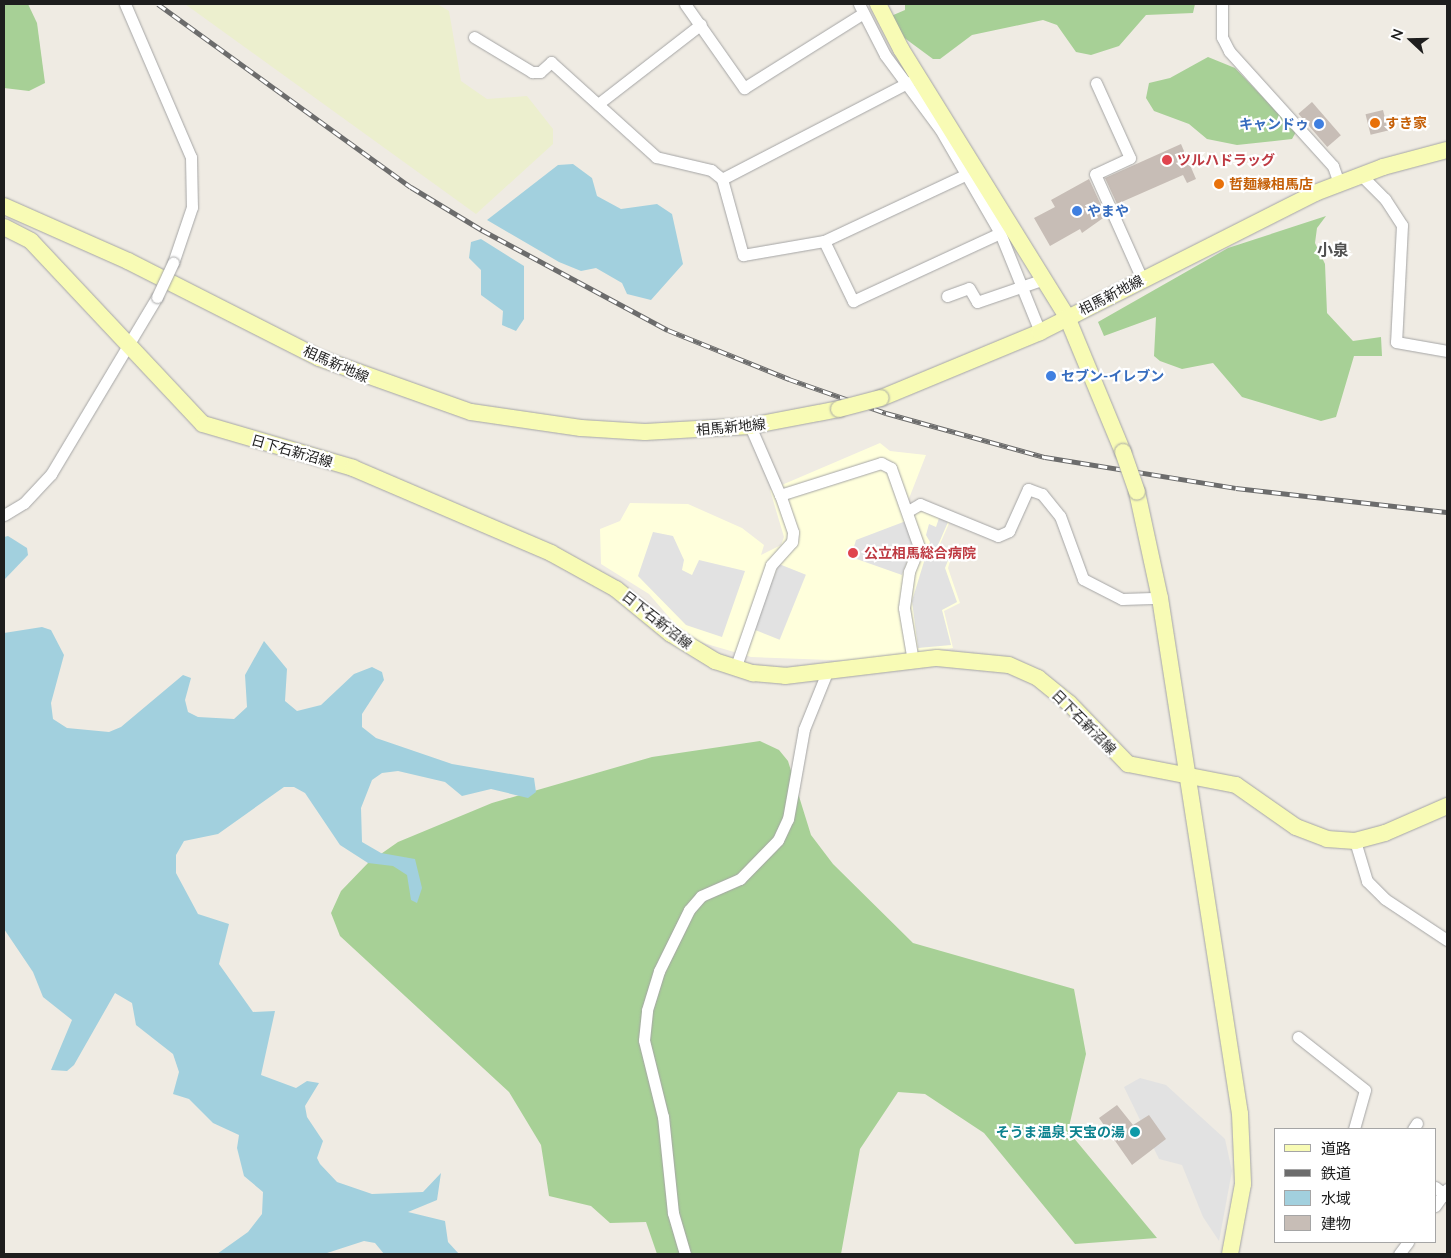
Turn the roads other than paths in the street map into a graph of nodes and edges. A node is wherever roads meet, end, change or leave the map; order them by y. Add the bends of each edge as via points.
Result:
1 (125, 4) edge
2 (685, 4) edge
3 (878, 4) edge
4 (1222, 4) edge
5 (861, 9) edge
6 (701, 24) junction
7 (474, 37) dead end
8 (910, 82) junction
9 (1096, 83) dead end
10 (598, 104) junction
11 (1447, 150) edge
12 (968, 174) junction
13 (1361, 175) junction
14 (722, 179) junction
15 (1339, 183) junction
16 (4, 206) edge
17 (4, 228) edge
18 (1000, 233) junction
19 (824, 241) junction
20 (1142, 279) junction
21 (1044, 280) junction
22 (1023, 289) junction
23 (948, 296) dead end
24 (1067, 317) junction
25 (1040, 332) junction
26 (130, 344) junction
27 (1447, 351) edge
28 (750, 426) junction
29 (780, 495) junction
30 (908, 511) junction
31 (4, 515) edge
32 (1160, 598) junction
33 (913, 661) junction
34 (735, 669) junction
35 (827, 672) junction
36 (1187, 774) junction
37 (1447, 806) edge
38 (1355, 841) junction
39 (1447, 940) edge
40 (1298, 1037) dead end
41 (1354, 1128) edge
42 (1443, 1191) edge
43 (1436, 1204) edge
44 (1407, 1243) edge
45 (685, 1254) edge
46 (1230, 1254) edge
47 (1399, 1254) edge

1 - 26 street, bridge via 191,157 192,207 173,263
2 - 6 street
3 - 21 main road via 901,49
4 - 15 street via 1222,37 1230,51 1333,166
5 - 6 street via 744,88
5 - 8 street via 885,54
6 - 10 street
7 - 10 street via 532,72 540,72 551,62
8 - 12 street
8 - 14 street
9 - 20 street via 1130,158 1094,174
10 - 14 street via 656,157 711,170
11 - 13 main road, 相馬新地線
12 - 18 street
12 - 19 street
13 - 15 main road, 相馬新地線
13 - 27 street via 1402,225 1396,342
14 - 19 street via 743,255
15 - 20 main road, 相馬新地線
16 - 28 main road, 相馬新地線 via 128,260 319,358 455,407 581,428 645,432
17 - 26 main road, 日下石新沼線 via 31,241
18 - 19 street via 852,301
18 - 22 street
20 - 24 main road, 相馬新地線
21 - 22 street
21 - 24 main road
22 - 23 street via 977,302 969,288
22 - 25 street
24 - 25 main road, 相馬新地線
24 - 32 main road, bridge via 1137,492
25 - 28 main road, 相馬新地線, bridge via 882,398
26 - 31 street via 51,474 24,503
26 - 34 main road, 日下石新沼線 via 203,424 353,468 550,553 616,589 693,649
28 - 29 street
29 - 30 street via 881,463 891,468
29 - 34 street via 793,532 792,542 771,565
30 - 32 street via 920,504 998,536 1009,531 1028,489 1042,494 1060,516 1083,579 1122,599
30 - 33 street via 919,547 909,572 904,608
32 - 36 main road
33 - 35 main road, 日下石新沼線
33 - 36 main road, 日下石新沼線 via 963,658 1009,665 1038,678 1070,704 1128,764 1156,773
34 - 35 main road, 日下石新沼線 via 784,676
35 - 45 street via 804,729 788,819 778,840 740,879 701,896 689,910 659,971 647,1010 644,1040 662,1117 673,1213
36 - 38 main road, 日下石新沼線 via 1236,785 1296,827 1326,839
36 - 46 main road via 1240,1114 1243,1184
37 - 38 main road, 日下石新沼線 via 1385,833
38 - 39 street via 1367,881 1385,899
40 - 41 street via 1365,1090
42 - 43 street
44 - 47 street

